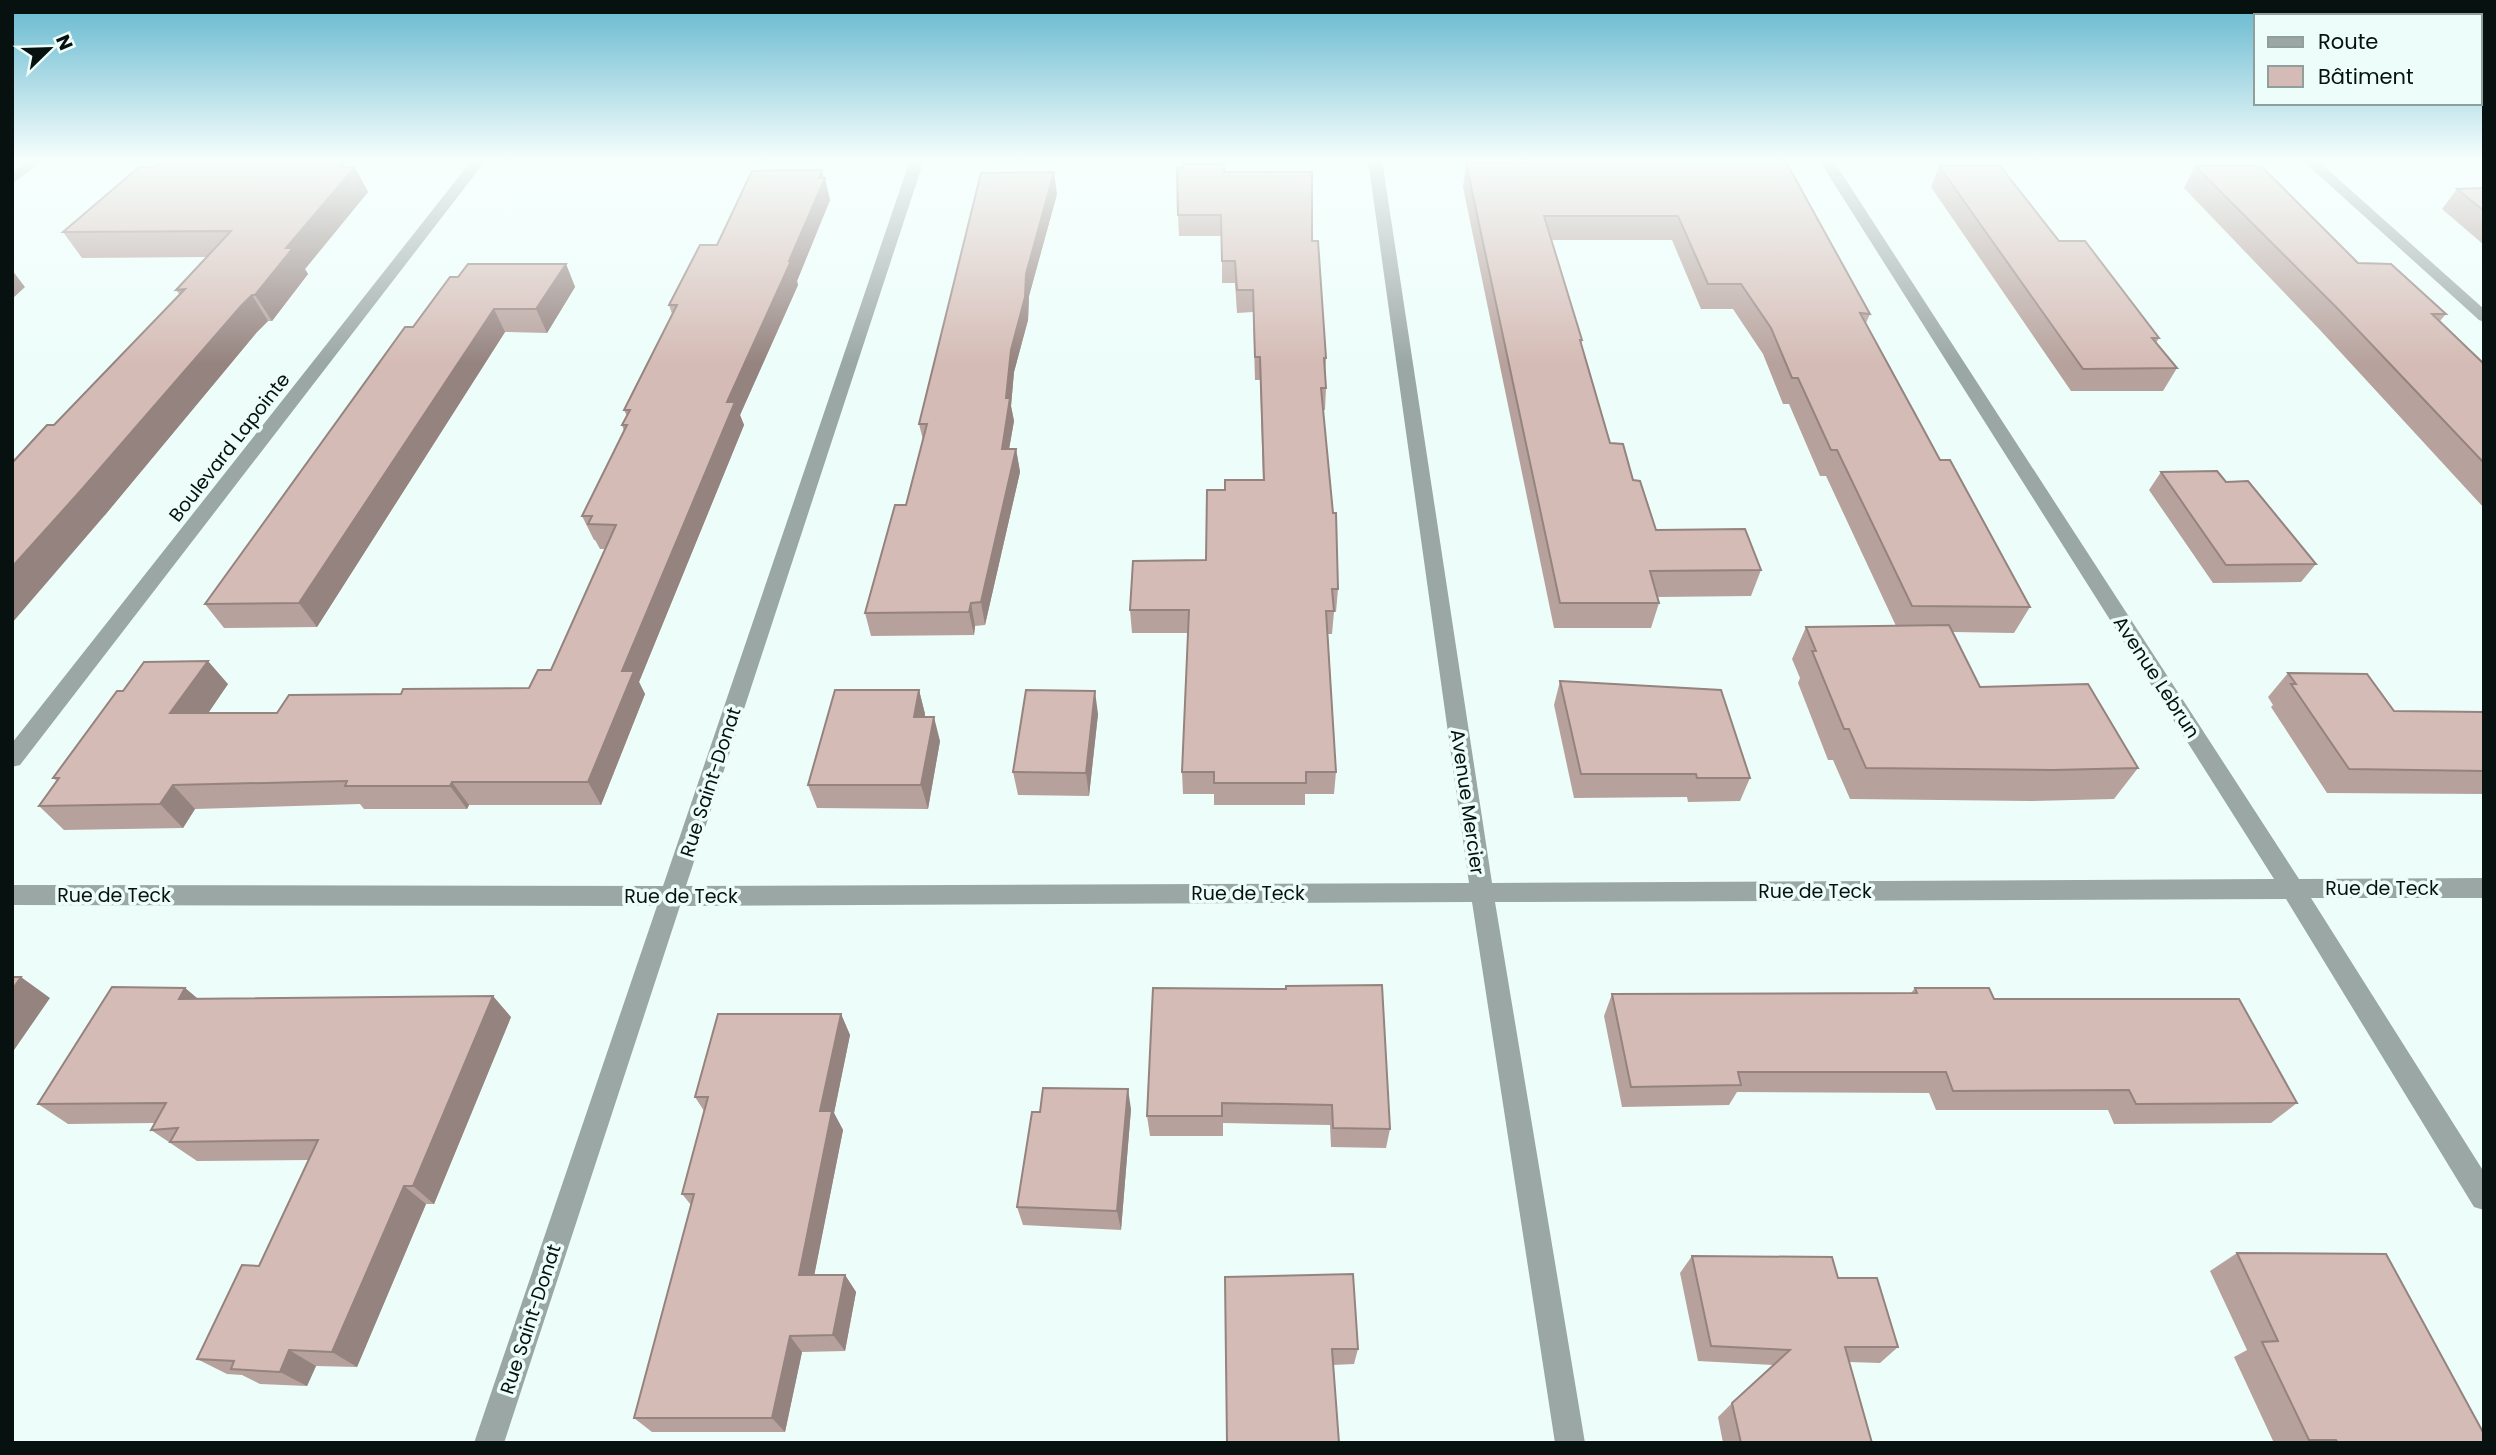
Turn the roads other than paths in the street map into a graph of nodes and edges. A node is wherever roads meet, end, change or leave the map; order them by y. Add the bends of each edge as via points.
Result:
1 (426, 228) edge
2 (894, 228) edge
3 (1385, 228) edge
4 (1869, 228) edge
5 (2385, 228) edge
6 (2484, 317) edge
7 (12, 759) edge
8 (2484, 888) edge
9 (2293, 889) junction
10 (1482, 892) junction
11 (12, 895) edge
12 (672, 896) junction
13 (2484, 1197) edge
14 (489, 1443) edge
15 (1570, 1443) edge

1 - 7 street, Boulevard Lapointe
2 - 12 street, Rue Saint-Donat
3 - 10 street, Avenue Mercier
4 - 9 street, Avenue Lebrun
5 - 6 street
8 - 9 street, Rue de Teck
9 - 10 street, Rue de Teck
9 - 13 street, Avenue Lebrun
10 - 12 street, Rue de Teck
10 - 15 street, Avenue Mercier
11 - 12 street, Rue de Teck
12 - 14 street, Rue Saint-Donat

